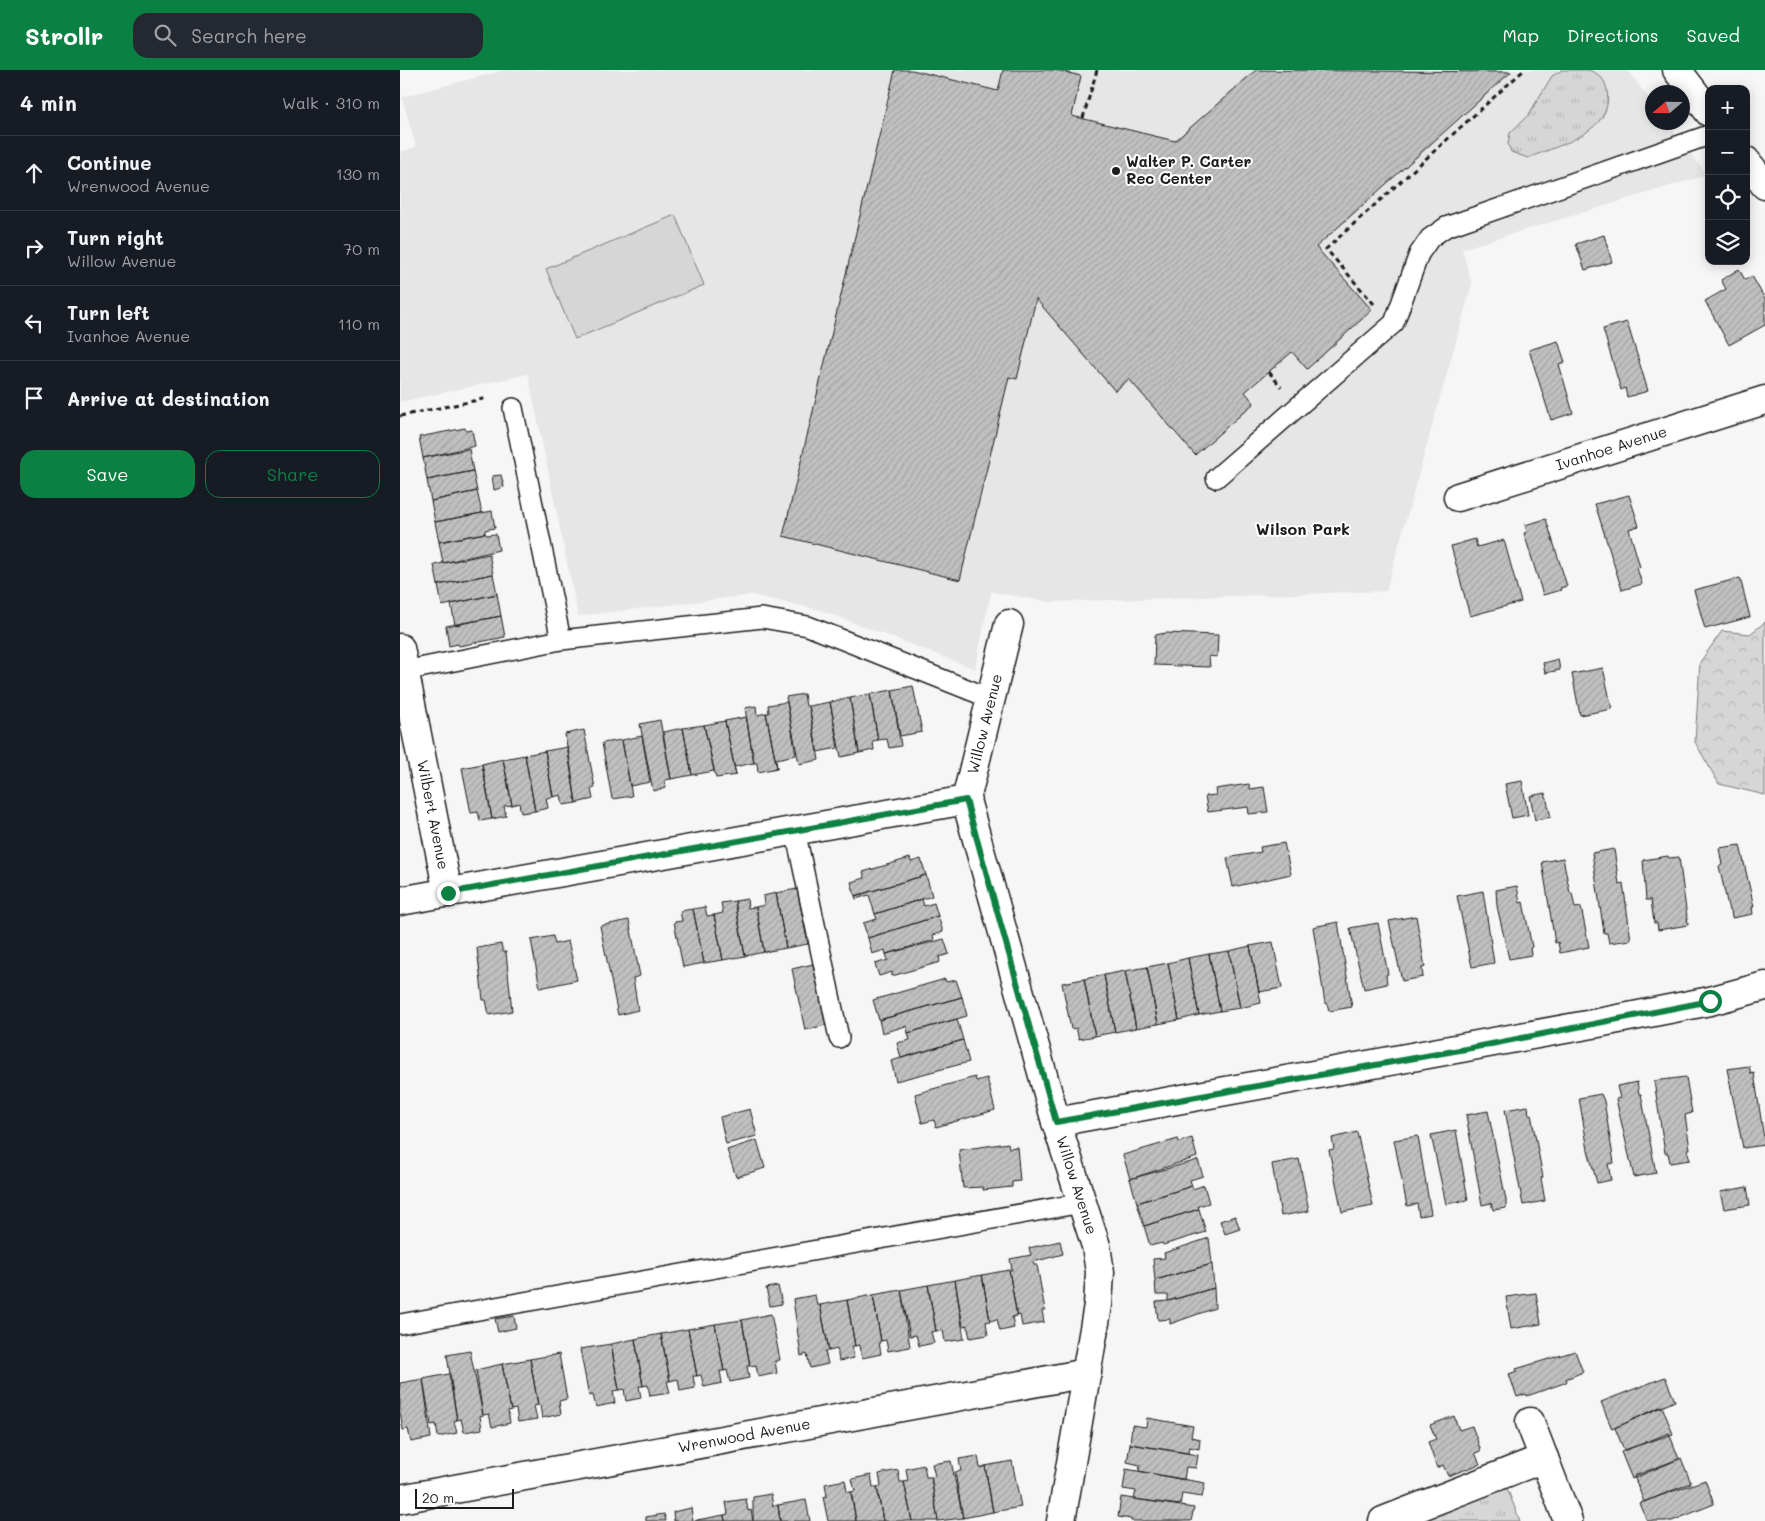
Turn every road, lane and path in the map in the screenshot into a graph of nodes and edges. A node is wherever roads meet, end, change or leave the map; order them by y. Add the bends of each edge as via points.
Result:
1 (1097, 70) edge
2 (1524, 70) edge
3 (1676, 70) edge
4 (1705, 107) edge
5 (1083, 118) dead end
6 (1705, 136) edge
7 (1750, 165) edge
8 (1765, 185) edge
9 (1380, 311) dead end
10 (1269, 372) dead end
11 (1287, 394) dead end
12 (1765, 400) edge
13 (513, 408) joint
14 (400, 416) edge
15 (1216, 478) dead end
16 (1458, 497) dead end
17 (1009, 624) dead end
18 (561, 640) junction
19 (402, 660) edge
20 (992, 699) junction
21 (407, 723) edge
22 (966, 800) junction
23 (796, 830) junction
24 (448, 893) junction
25 (400, 902) edge
26 (1765, 986) edge
27 (839, 1038) dead end
28 (1056, 1122) junction
29 (1082, 1202) junction
30 (400, 1324) edge
31 (1088, 1373) junction
32 (1530, 1422) dead end
33 (1544, 1458) junction
34 (400, 1499) edge
35 (1061, 1521) edge
36 (1383, 1521) edge
37 (1568, 1521) edge

1 - 5 path
2 - 9 path via 1326,249
3 - 4 street
6 - 15 lane via 1446,227 1430,238 1419,254 1394,323
7 - 8 street
10 - 11 path
12 - 16 street, Ivanhoe Avenue
13 - 14 path via 511,393
13 - 18 lane
17 - 20 street, Willow Avenue
18 - 19 lane
18 - 20 lane via 762,618 808,626
19 - 21 street, Wilbert Avenue
20 - 22 street, Willow Avenue
21 - 24 street, Wilbert Avenue
22 - 23 street
22 - 28 street, Willow Avenue
23 - 24 street
23 - 27 lane
24 - 25 street
26 - 28 street via 1710,1001 1598,1023
28 - 29 street, Willow Avenue
29 - 30 lane
29 - 31 street, Willow Avenue via 1096,1246 1100,1272
31 - 34 street, Wrenwood Avenue
31 - 35 street, Willow Avenue
32 - 33 street
33 - 36 street
33 - 37 street

